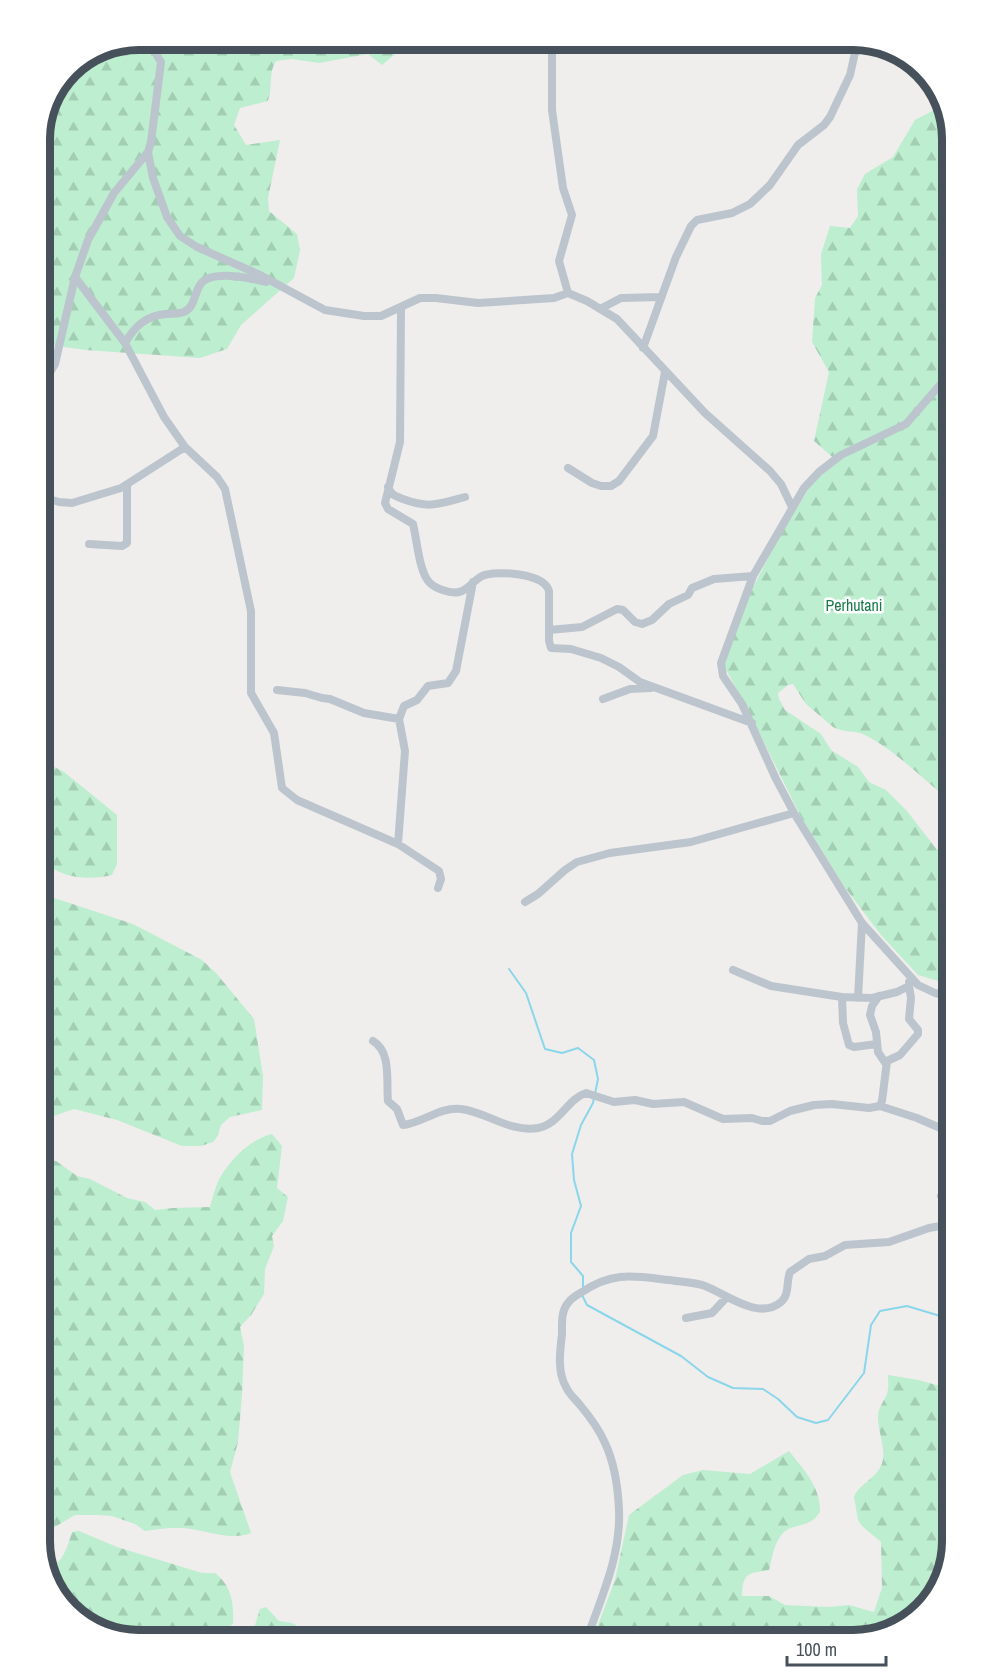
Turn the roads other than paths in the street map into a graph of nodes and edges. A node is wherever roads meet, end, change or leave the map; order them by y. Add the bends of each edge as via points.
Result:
1 (154, 50) edge
2 (552, 50) edge
3 (856, 50) edge
4 (148, 152) junction
5 (75, 277) junction
6 (279, 285) junction
7 (568, 293) junction
8 (661, 297) junction
9 (401, 309) junction
10 (600, 309) junction
11 (125, 343) junction
12 (643, 348) junction
13 (50, 372) edge
14 (665, 372) junction
15 (942, 383) edge
16 (185, 447) junction
17 (568, 468) dead end
18 (127, 485) junction
19 (388, 486) junction
20 (465, 497) dead end
21 (50, 499) edge
22 (792, 507) junction
23 (89, 544) dead end
24 (753, 576) junction
25 (472, 582) junction
26 (549, 630) junction
27 (656, 688) junction
28 (277, 690) dead end
29 (603, 699) dead end
30 (399, 719) junction
31 (752, 723) junction
32 (794, 813) junction
33 (398, 844) junction
34 (438, 888) dead end
35 (525, 902) dead end
36 (862, 923) junction
37 (733, 970) dead end
38 (909, 982) junction
39 (942, 994) edge
40 (879, 996) junction
41 (843, 997) junction
42 (858, 998) junction
43 (373, 1041) dead end
44 (877, 1044) junction
45 (886, 1064) junction
46 (880, 1106) junction
47 (942, 1129) edge
48 (942, 1226) edge
49 (726, 1298) junction
50 (686, 1318) dead end
51 (590, 1630) edge

1 - 4 street via 160,67 154,133
2 - 7 street via 552,110 563,188 572,215 559,261
3 - 8 street via 850,75 824,125 798,145 770,185 750,204 693,223
4 - 5 street via 102,212
4 - 6 street via 174,230 197,247
5 - 11 street
5 - 13 street
6 - 9 street via 335,313 381,316
6 - 11 street via 226,275 203,281 190,308 146,319
7 - 9 street via 554,298 478,303 424,298
7 - 10 street
8 - 10 street via 621,298
8 - 12 street
9 - 19 street via 400,442
10 - 12 street via 617,319
11 - 16 street via 164,417
12 - 14 street
14 - 17 street via 653,436 619,481 601,486
14 - 22 street via 770,471
15 - 22 street via 906,424 830,462
16 - 18 street
16 - 33 street via 218,477 225,489 251,611 251,693 274,733 282,788 297,800
18 - 21 street via 72,503
18 - 23 street via 127,543
19 - 20 street via 394,496 421,506
19 - 25 street via 385,506 413,524 428,581 436,588 456,592
22 - 24 street
24 - 26 street via 714,579 692,588 688,595 642,624 617,609 582,627
24 - 31 street via 721,663 723,676
25 - 26 street via 500,573 546,583
25 - 30 street via 453,676 448,683 428,686 417,700 404,706
26 - 27 street via 551,648 601,658
27 - 29 street via 630,689
27 - 31 street
28 - 30 street via 305,693 338,701 364,713
30 - 33 street via 405,751
31 - 32 street
32 - 35 street via 691,842 610,853 577,862
32 - 36 street
33 - 34 street via 439,872
36 - 38 street
36 - 42 street
37 - 41 street via 771,986
38 - 39 street
38 - 40 street via 897,992
38 - 45 street via 909,1019 918,1034 903,1053
40 - 42 street
40 - 44 street via 870,1015
41 - 42 street
41 - 44 street via 843,1023 849,1045
43 - 46 street via 384,1052 388,1101 397,1109 403,1125 459,1108 529,1129 555,1120 582,1094 591,1093 614,1102 684,1102 723,1119 762,1121 814,1105
44 - 45 street via 879,1056
45 - 46 street
46 - 47 street
48 - 49 street via 889,1242 845,1245 825,1256 809,1259 790,1272 786,1296 773,1306 759,1308
49 - 50 street via 712,1313
49 - 51 street via 698,1284 636,1276 609,1278 570,1300 563,1313 562,1376 566,1388 605,1443 619,1509 615,1557

